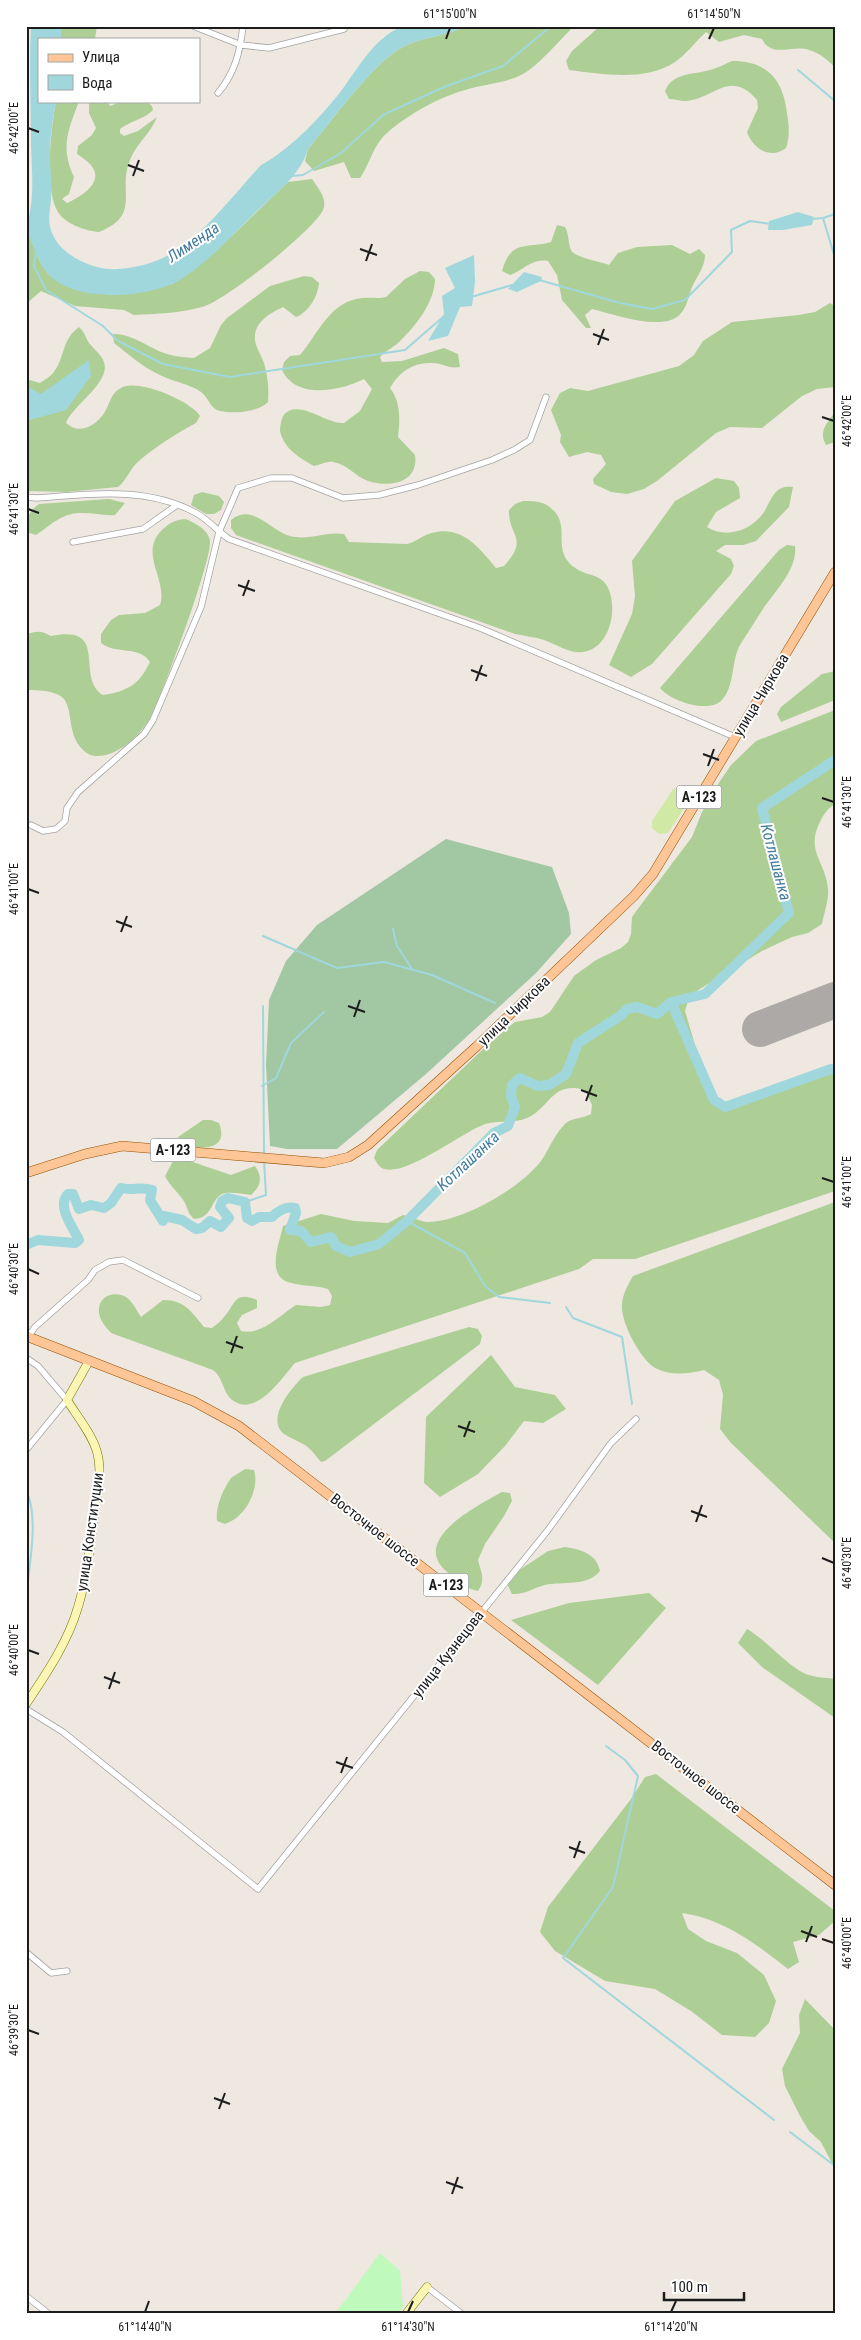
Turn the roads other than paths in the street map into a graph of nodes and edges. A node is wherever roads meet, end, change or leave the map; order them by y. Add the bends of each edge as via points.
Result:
1 (193, 26) edge
2 (243, 26) edge
3 (344, 29) dead end
4 (241, 45) junction
5 (218, 93) dead end
6 (546, 397) dead end
7 (26, 497) edge
8 (177, 505) junction
9 (219, 532) junction
10 (74, 542) dead end
11 (835, 572) edge
12 (735, 738) junction
13 (31, 825) dead end
14 (26, 1173) edge
15 (198, 1298) dead end
16 (27, 1336) edge
17 (26, 1358) edge
18 (88, 1361) junction
19 (67, 1400) junction
20 (636, 1419) dead end
21 (26, 1450) edge
22 (482, 1612) junction
23 (26, 1704) edge
24 (26, 1708) edge
25 (835, 1885) edge
26 (26, 1952) edge
27 (67, 1971) dead end
28 (427, 2287) joint
29 (26, 2296) edge
30 (49, 2314) edge
31 (406, 2314) edge
32 (462, 2314) edge

1 - 4 street
2 - 4 street
3 - 4 street via 279,47
4 - 5 street via 228,82
6 - 9 street via 530,440 492,460 418,485 360,498 343,498 292,478 264,480 238,488
7 - 8 street via 103,493 163,499
8 - 9 street via 196,513
8 - 10 street via 142,529
9 - 12 street via 229,539 480,628
9 - 13 street via 201,607 153,720 144,734 78,792 67,808 64,821 56,829 43,830
11 - 12 main road, улица Чиркова / А-123
12 - 14 main road, улица Чиркова / А-123 via 653,874 634,896 477,1046 368,1145 349,1157 324,1163 122,1146
15 - 16 street via 123,1260 108,1262 95,1270
16 - 18 main road, Восточное шоссе / А-123
17 - 19 street via 38,1366
18 - 19 main road
18 - 22 main road, Восточное шоссе / А-123 via 193,1402 239,1426
19 - 21 street
19 - 23 main road, улица Конституции via 97,1452 99,1486 78,1607 47,1672
20 - 22 street, улица Кузнецова via 611,1443 548,1530
22 - 24 street, улица Кузнецова via 258,1889 63,1732
22 - 25 main road, Восточное шоссе / А-123
26 - 27 street via 51,1973
28 - 31 main road
28 - 32 street
29 - 30 street

